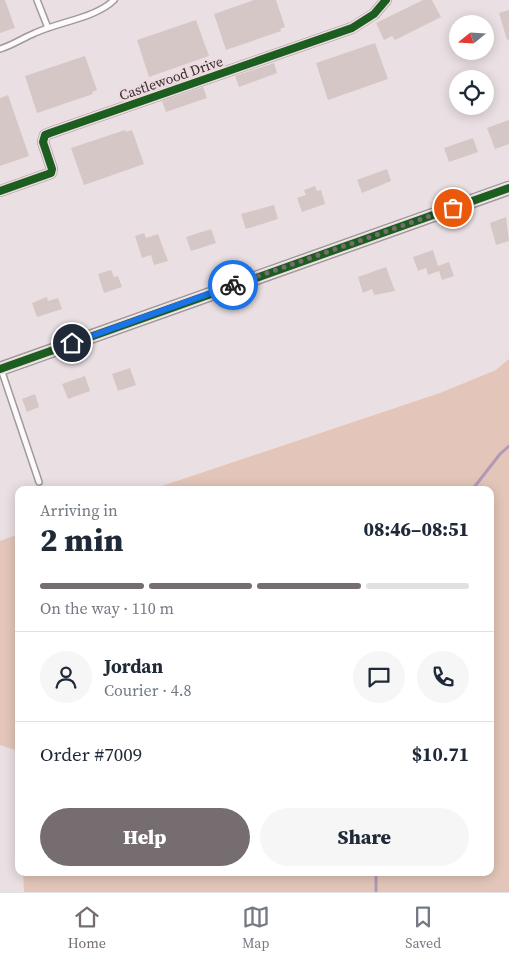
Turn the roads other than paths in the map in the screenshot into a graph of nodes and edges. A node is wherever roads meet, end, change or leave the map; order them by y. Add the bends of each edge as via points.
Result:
1 (37, 0) edge
2 (114, 0) edge
3 (386, 0) edge
4 (48, 28) junction
5 (0, 50) edge
6 (509, 188) edge
7 (0, 191) edge
8 (0, 368) edge
9 (39, 482) dead end

1 - 4 lane
2 - 4 lane via 98,11
3 - 7 street, Castlewood Drive via 374,14 352,28 45,135 43,142 51,173
4 - 5 lane
6 - 8 street
8 - 9 lane

